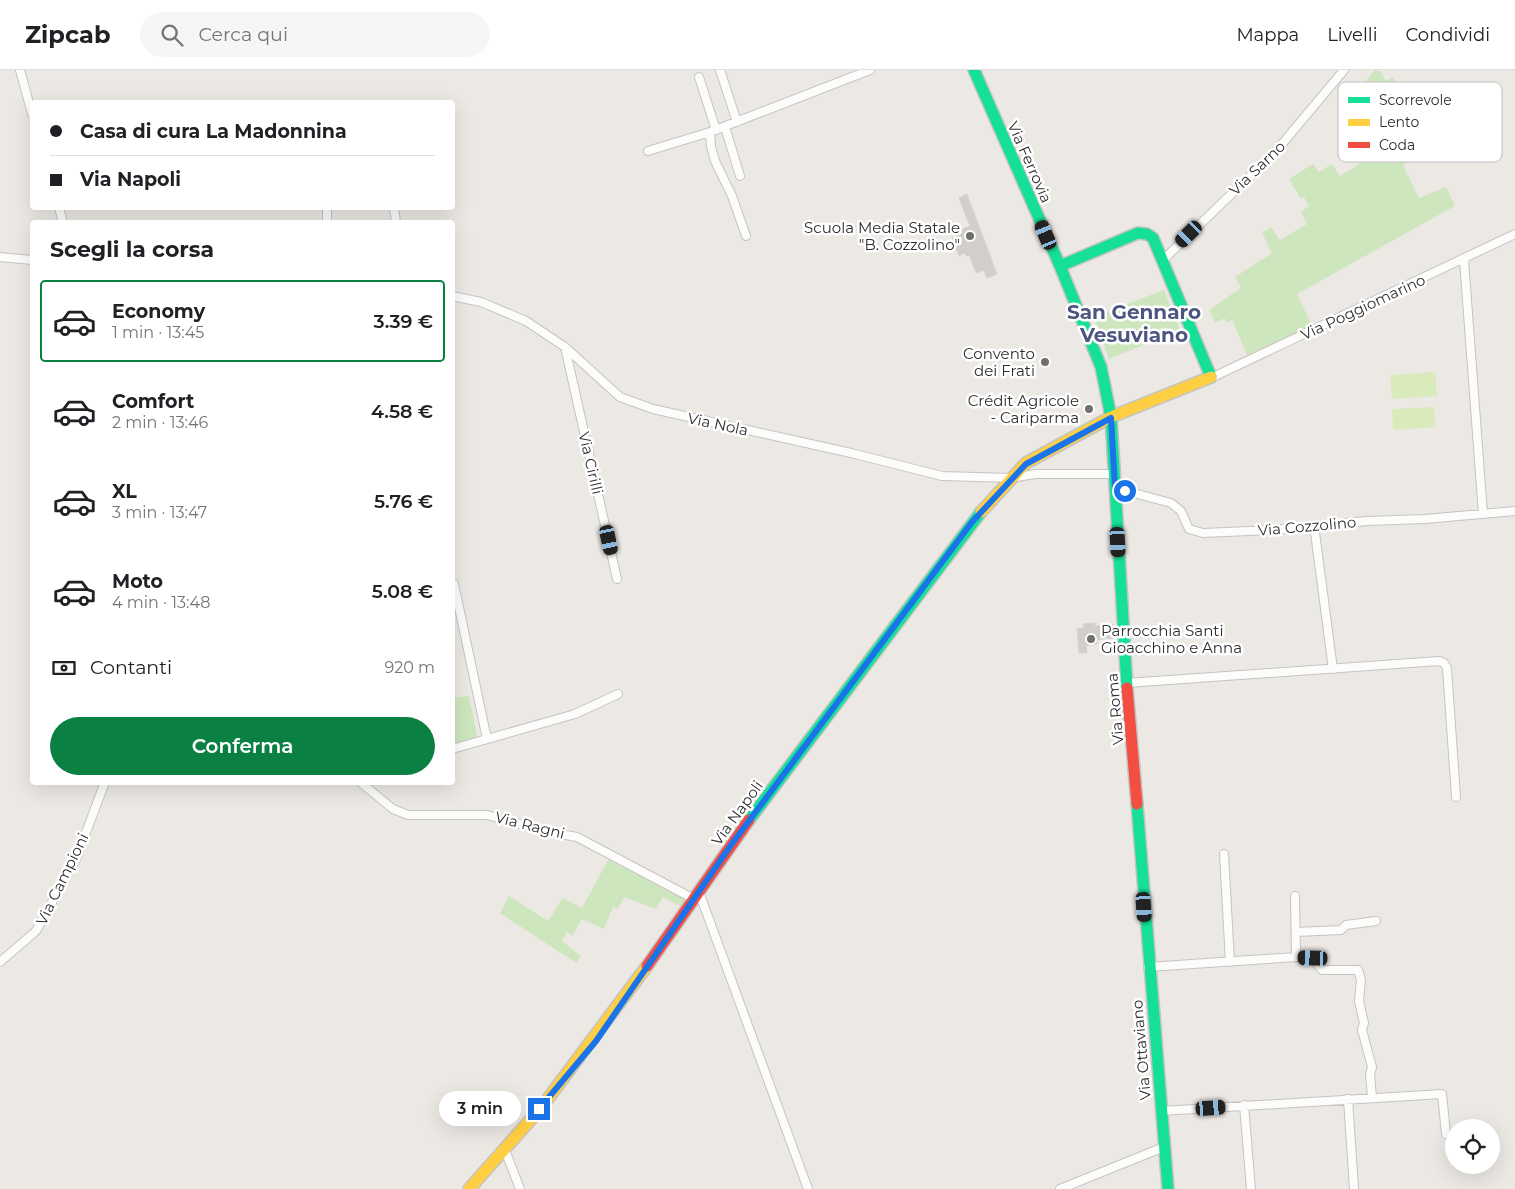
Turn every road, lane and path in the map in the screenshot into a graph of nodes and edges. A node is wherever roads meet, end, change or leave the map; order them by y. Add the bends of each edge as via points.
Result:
1 (20, 70) edge
2 (720, 70) edge
3 (870, 70) edge
4 (974, 70) edge
5 (1344, 70) edge
6 (699, 77) dead end
7 (30, 107) edge
8 (737, 122) junction
9 (725, 127) junction
10 (713, 131) junction
11 (648, 151) dead end
12 (740, 176) dead end
13 (1515, 234) edge
14 (746, 236) dead end
15 (0, 257) edge
16 (30, 260) edge
17 (1163, 260) junction
18 (1464, 260) junction
19 (1060, 266) junction
20 (455, 297) edge
21 (566, 347) junction
22 (1211, 378) junction
23 (1111, 418) junction
24 (1114, 474) junction
25 (1012, 478) junction
26 (1115, 488) junction
27 (1515, 511) edge
28 (1483, 514) junction
29 (1314, 525) junction
30 (618, 579) dead end
31 (455, 589) edge
32 (1333, 669) junction
33 (1127, 683) junction
34 (618, 694) dead end
35 (487, 739) junction
36 (455, 748) edge
37 (104, 785) edge
38 (364, 785) edge
39 (1456, 797) dead end
40 (1224, 854) dead end
41 (696, 896) junction
42 (1295, 896) dead end
43 (1144, 907) joint
44 (1376, 921) dead end
45 (1296, 932) junction
46 (1296, 957) junction
47 (0, 962) edge
48 (1230, 962) junction
49 (1148, 967) junction
50 (1372, 1097) junction
51 (1348, 1099) junction
52 (1244, 1105) junction
53 (1161, 1111) junction
54 (1445, 1124) edge
55 (1164, 1146) junction
56 (505, 1150) junction
57 (469, 1189) edge
58 (520, 1189) edge
59 (808, 1189) edge
60 (1060, 1189) edge
61 (1168, 1189) edge
62 (1250, 1189) edge
63 (1354, 1189) edge

1 - 7 street
2 - 8 street
3 - 8 street
4 - 19 main road, Via Ferrovia
5 - 17 street, Via Sarno via 1277,150
6 - 10 street
8 - 9 street
9 - 10 street
9 - 12 street
10 - 11 street
10 - 14 street via 711,146 715,161
13 - 18 street, Via Poggiomarino
15 - 16 street
17 - 19 main road via 1153,238 1138,233
17 - 22 main road
18 - 22 street, Via Poggiomarino
18 - 28 street
19 - 23 main road, Via Ferrovia via 1101,367
20 - 21 street, Via Nola via 481,302 511,314
21 - 25 street, Via Nola via 612,391 640,406 942,476
21 - 30 street, Via Cirilli
22 - 23 main road, Via Napoli
23 - 24 main road, Via Roma
23 - 25 main road, Via Napoli via 1026,464
24 - 25 street, Via Nola via 1035,474
24 - 26 main road, Via Roma
25 - 41 main road, Via Napoli via 972,522
26 - 29 street, Via Cozzolino via 1171,502 1181,511 1192,532 1272,530
26 - 33 main road, Via Roma
27 - 28 street, Via Cozzolino
28 - 29 street, Via Cozzolino
29 - 32 street
31 - 35 street
32 - 33 street
32 - 39 street via 1444,663 1447,668
33 - 43 main road, Via Roma
34 - 35 street via 575,714
35 - 36 street
37 - 47 street, Via Campioni via 76,859 36,931
38 - 41 street, Via Ragni via 393,809 408,815 487,815 577,837
40 - 48 street
41 - 56 main road, Via Napoli via 596,1041
41 - 59 street
42 - 45 street
43 - 49 main road, Via Ottaviano
44 - 45 street via 1346,925 1341,930
45 - 46 street
46 - 48 street
46 - 50 street via 1313,958 1322,970 1358,970 1362,1030 1372,1067
48 - 49 street
49 - 53 main road, Via Ottaviano
50 - 51 street
50 - 54 street via 1442,1094
51 - 52 street
51 - 63 street
52 - 53 street
52 - 62 street
53 - 55 main road, Via Ottaviano
55 - 60 street
55 - 61 main road, Via Ottaviano
56 - 57 main road, Via Napoli
56 - 58 street

